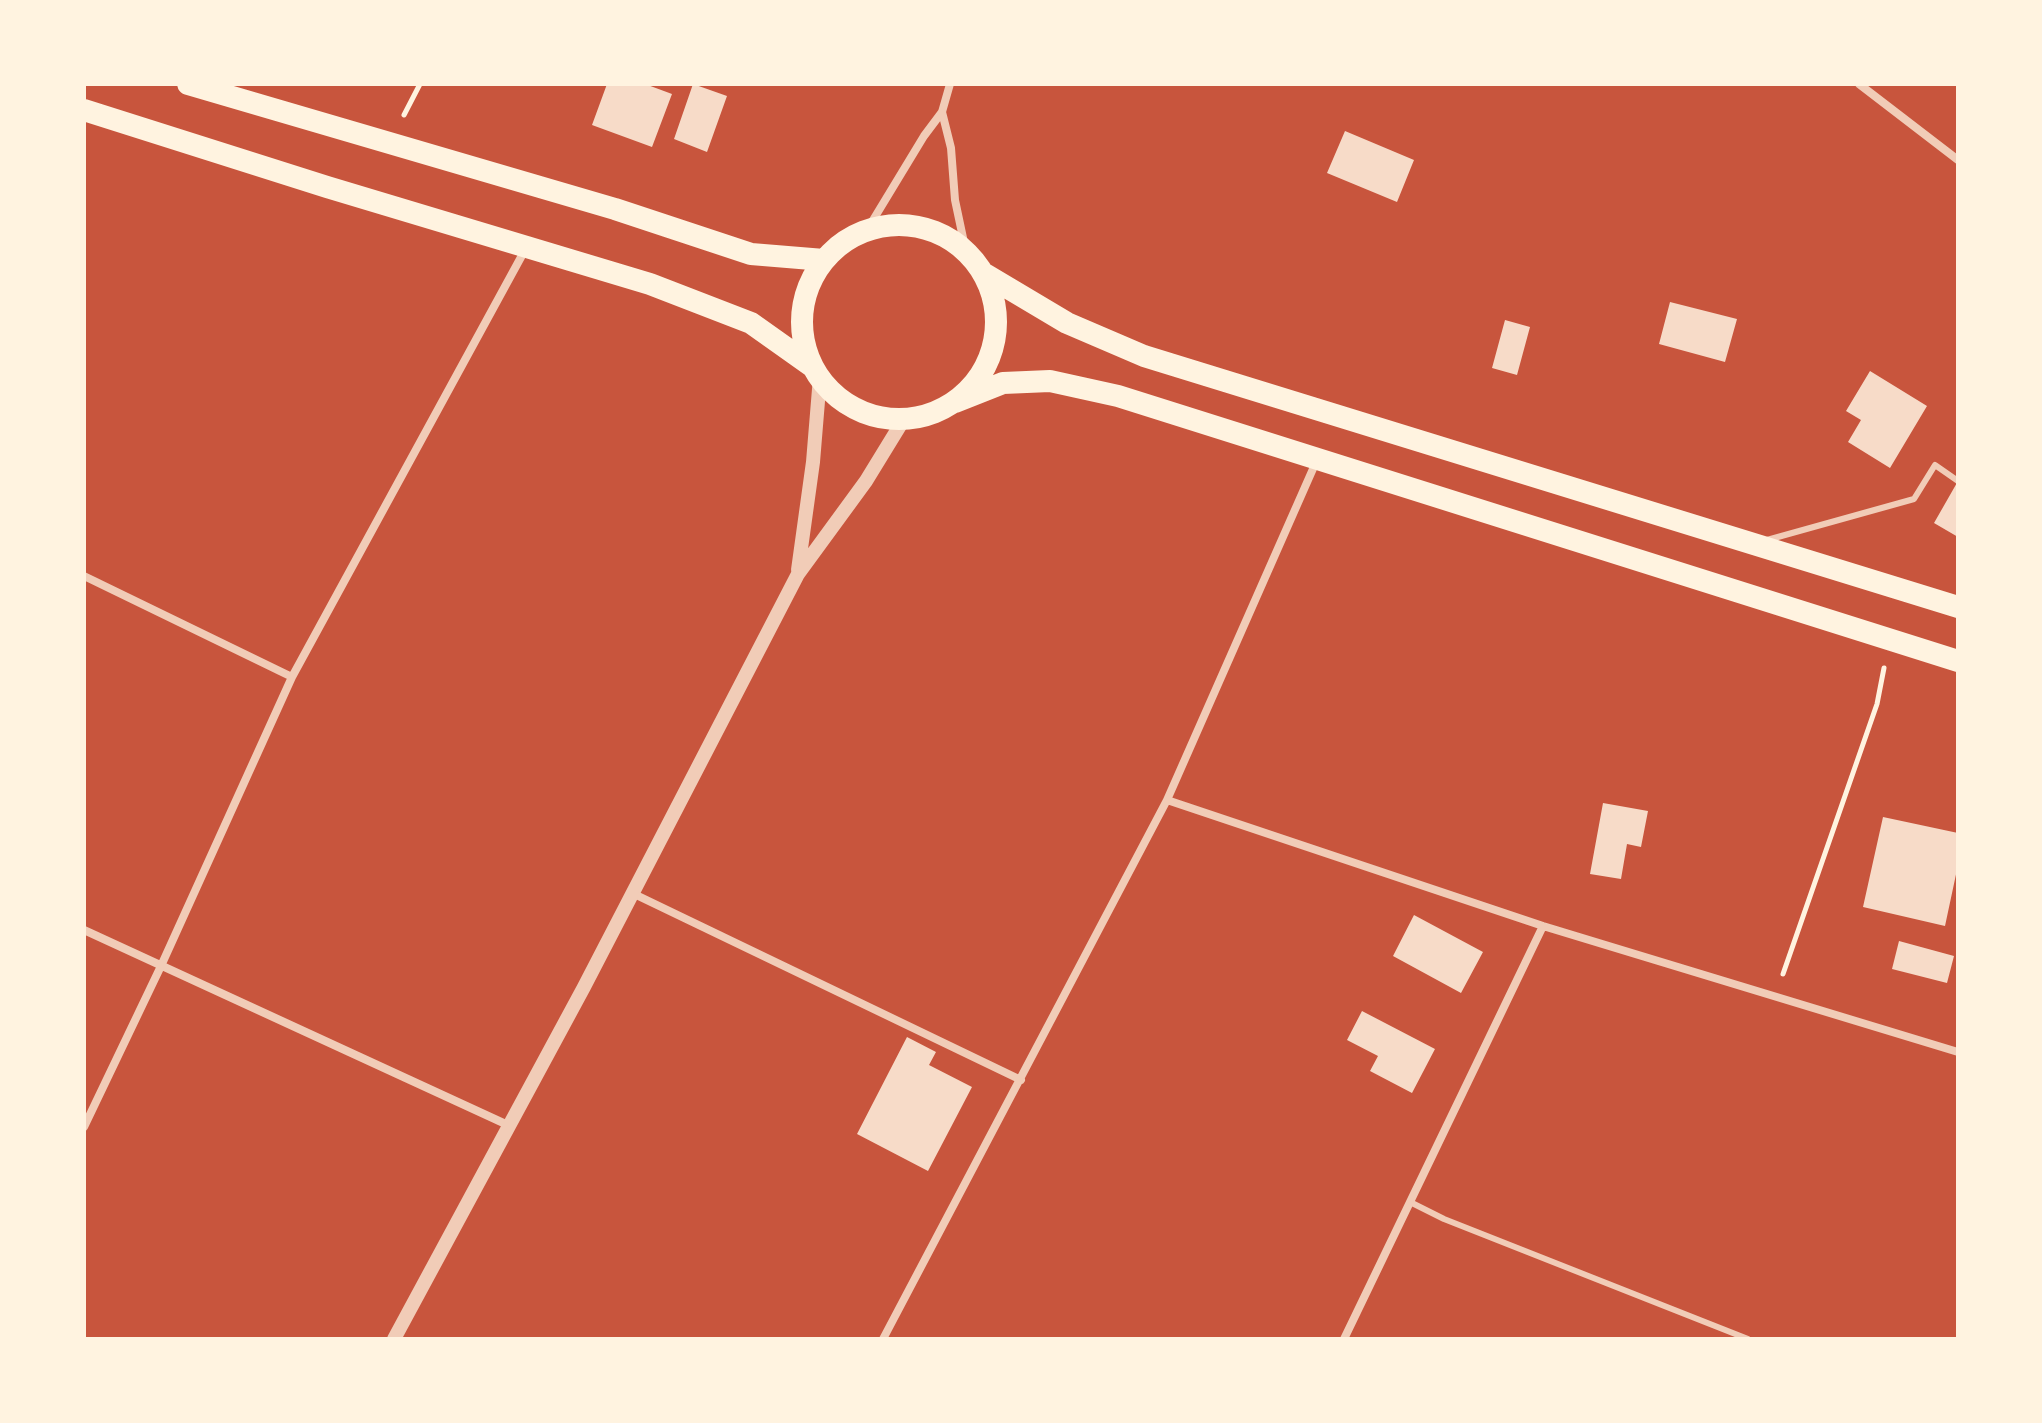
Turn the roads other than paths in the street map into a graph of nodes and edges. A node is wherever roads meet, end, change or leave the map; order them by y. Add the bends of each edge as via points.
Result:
1 (188, 84) edge
2 (950, 84) edge
3 (1859, 84) edge
4 (84, 110) edge
5 (942, 112) junction
6 (1958, 160) edge
7 (867, 230) junction
8 (527, 247) junction
9 (966, 252) junction
10 (824, 260) junction
11 (983, 273) junction
12 (817, 372) junction
13 (955, 402) junction
14 (904, 419) junction
15 (1317, 461) junction
16 (1958, 481) edge
17 (1756, 543) junction
18 (798, 574) junction
19 (84, 576) edge
20 (1958, 607) edge
21 (1958, 661) edge
22 (292, 677) junction
23 (1167, 800) junction
24 (632, 893) junction
25 (1543, 926) junction
26 (84, 930) edge
27 (161, 966) junction
28 (1958, 1052) edge
29 (1021, 1080) junction
30 (510, 1126) junction
31 (84, 1127) edge
32 (1410, 1202) junction
33 (394, 1339) edge
34 (883, 1339) edge
35 (1344, 1339) edge
36 (1748, 1339) edge

1 - 10 highway via 751,254
2 - 5 street
3 - 6 street
4 - 8 highway
5 - 7 street
5 - 9 street
7 - 9 highway via 919,227
7 - 10 highway
8 - 12 highway via 650,284 751,323
8 - 22 street
9 - 11 highway
10 - 12 highway via 813,276 803,312 806,349
11 - 13 highway via 995,308 994,344 980,377
11 - 17 highway via 1067,323 1144,356
12 - 14 highway via 856,409
12 - 18 street via 813,462
13 - 14 highway
13 - 15 highway via 1003,383 1050,381 1118,396
14 - 18 street
15 - 21 highway
15 - 23 street
16 - 17 lane via 1935,465 1914,499
17 - 20 highway
18 - 24 street
19 - 22 street
22 - 27 street
23 - 25 street
23 - 29 street
24 - 29 street
24 - 30 street
25 - 28 street
25 - 32 street
26 - 27 street
27 - 30 street
27 - 31 street
29 - 34 street
30 - 33 street
32 - 35 street
32 - 36 lane

